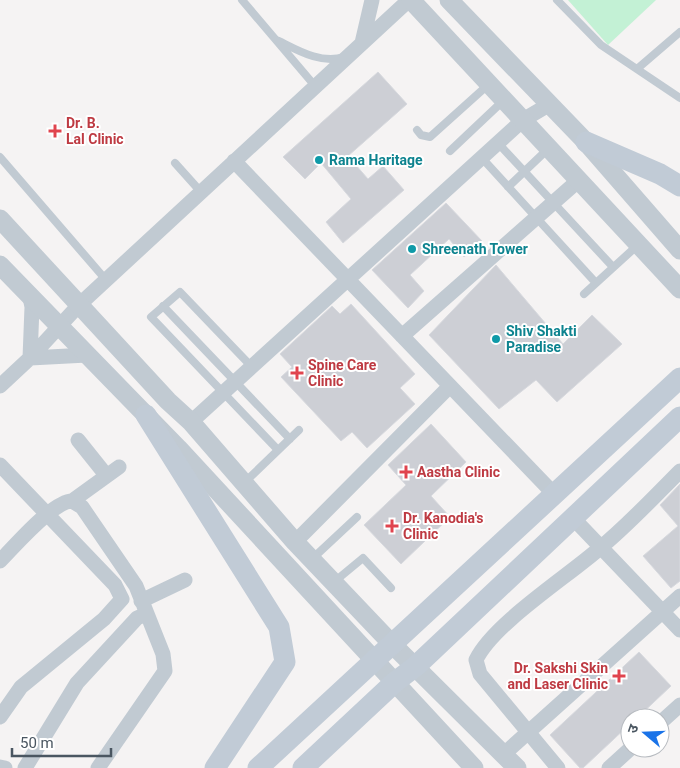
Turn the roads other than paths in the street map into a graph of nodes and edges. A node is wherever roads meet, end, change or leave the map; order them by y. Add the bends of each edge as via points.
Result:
1 (242, 0) edge
2 (372, 0) edge
3 (410, 0) edge
4 (449, 0) edge
5 (557, 0) edge
6 (680, 32) edge
7 (275, 39) junction
8 (362, 43) junction
9 (348, 56) junction
10 (636, 69) junction
11 (489, 84) junction
12 (315, 86) junction
13 (679, 96) edge
14 (504, 100) junction
15 (550, 104) junction
16 (523, 120) junction
17 (417, 130) dead end
18 (498, 142) junction
19 (586, 142) junction
20 (550, 148) junction
21 (450, 151) dead end
22 (0, 157) edge
23 (481, 157) junction
24 (234, 161) junction
25 (175, 163) dead end
26 (524, 172) junction
27 (579, 180) junction
28 (680, 186) edge
29 (508, 187) junction
30 (201, 192) junction
31 (553, 203) junction
32 (536, 218) junction
33 (0, 219) edge
34 (639, 244) junction
35 (680, 250) edge
36 (0, 265) edge
37 (613, 268) junction
38 (346, 278) junction
39 (106, 280) junction
40 (596, 283) junction
41 (680, 289) edge
42 (584, 294) dead end
43 (30, 297) junction
44 (79, 305) junction
45 (164, 306) junction
46 (60, 328) junction
47 (402, 336) junction
48 (88, 355) junction
49 (30, 358) junction
50 (251, 366) junction
51 (680, 378) edge
52 (236, 380) junction
53 (1, 383) edge
54 (450, 386) junction
55 (224, 392) junction
56 (146, 415) junction
57 (680, 417) edge
58 (190, 422) junction
59 (299, 430) dead end
60 (290, 439) junction
61 (78, 440) dead end
62 (278, 450) junction
63 (0, 465) edge
64 (680, 471) edge
65 (244, 483) junction
66 (554, 494) junction
67 (72, 501) junction
68 (48, 515) junction
69 (358, 517) dead end
70 (572, 517) junction
71 (296, 542) junction
72 (601, 548) junction
73 (312, 559) junction
74 (0, 561) edge
75 (185, 580) dead end
76 (334, 582) junction
77 (391, 588) dead end
78 (680, 596) edge
79 (144, 608) junction
80 (663, 612) junction
81 (680, 630) edge
82 (392, 644) junction
83 (375, 660) junction
84 (416, 666) junction
85 (395, 682) junction
86 (680, 705) edge
87 (670, 714) edge
88 (0, 717) edge
89 (529, 734) junction
90 (504, 754) junction
91 (620, 758) edge
92 (0, 767) edge
93 (5, 768) edge
94 (24, 768) edge
95 (98, 768) edge
96 (215, 768) edge
97 (258, 768) edge
98 (303, 768) edge
99 (474, 768) edge
100 (517, 768) edge
101 (558, 768) edge
102 (609, 768) edge

1 - 7 lane
2 - 8 street
3 - 8 street
3 - 11 street
4 - 15 street
5 - 10 lane via 601,45
6 - 10 lane
7 - 9 lane via 308,55
7 - 12 lane
8 - 9 street
9 - 12 street
10 - 13 lane
11 - 14 street
11 - 17 lane via 430,137 421,136
12 - 24 street
14 - 16 street
14 - 21 lane
15 - 16 street
15 - 19 street
16 - 18 street
16 - 20 street
18 - 23 street
18 - 26 lane
19 - 28 main road
19 - 35 street
20 - 26 lane
20 - 27 street
22 - 39 lane
23 - 29 lane
23 - 38 street
24 - 30 street
24 - 38 street
25 - 30 lane
26 - 29 lane
26 - 31 lane
27 - 31 street
27 - 34 street
29 - 32 lane
30 - 39 street
31 - 32 street
31 - 37 lane
32 - 40 lane
32 - 47 street
33 - 44 street
34 - 37 lane
34 - 41 street
36 - 43 street
37 - 40 lane
38 - 47 street
38 - 50 street
39 - 44 street
40 - 42 lane
43 - 46 street
43 - 49 street
44 - 46 street
44 - 58 street
45 - 50 lane via 180,292
45 - 52 lane
45 - 55 lane via 151,317
46 - 48 street
46 - 49 street
47 - 54 street
48 - 49 street
48 - 56 street
49 - 53 street
50 - 52 street
51 - 66 main road
52 - 55 street
52 - 60 lane
54 - 66 street
54 - 71 street
55 - 58 street
55 - 62 lane
56 - 83 street
56 - 96 main road via 279,627 285,662
57 - 70 main road
58 - 65 street
59 - 60 lane
60 - 62 lane
61 - 67 street via 112,471
62 - 65 lane
63 - 68 street
64 - 72 street
65 - 71 street
66 - 82 main road
67 - 68 street via 64,502
67 - 79 street via 82,507 136,586
68 - 74 street
68 - 88 street via 115,585 122,599 104,620 21,687
69 - 73 lane
70 - 72 street
70 - 84 main road
71 - 73 street
72 - 80 street
72 - 89 street via 499,631 483,647 476,660 480,674
73 - 76 street
75 - 79 street
76 - 77 lane via 363,558
76 - 82 street
78 - 80 street
79 - 94 street via 76,683
79 - 95 street via 163,654 164,672
80 - 81 street
80 - 89 street
82 - 83 main road
82 - 84 street
83 - 85 street
83 - 97 main road
84 - 85 main road
84 - 90 street
85 - 98 main road
85 - 99 street
86 - 87 street
89 - 90 street
89 - 101 street
90 - 100 street
91 - 102 street
92 - 93 street

